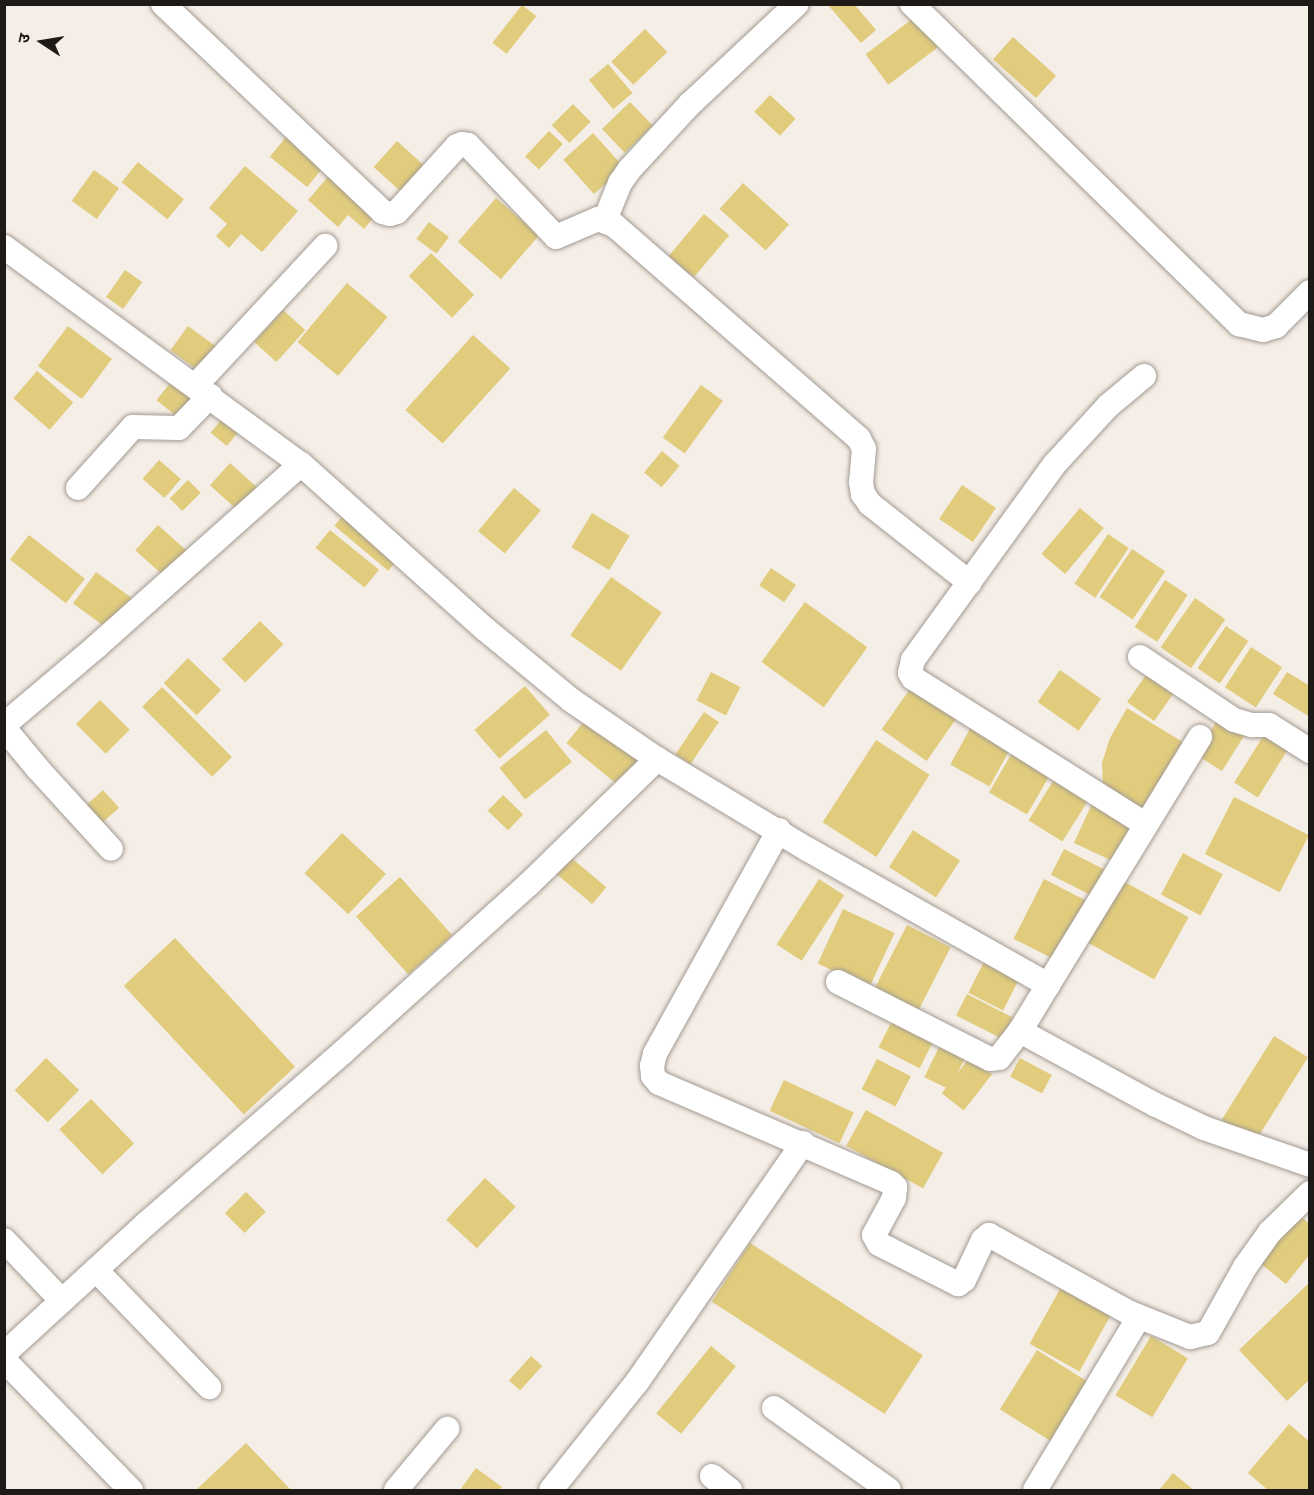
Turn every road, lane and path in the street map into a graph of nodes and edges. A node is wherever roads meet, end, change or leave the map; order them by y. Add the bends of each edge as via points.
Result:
1 (163, 4) edge
2 (797, 4) edge
3 (912, 4) edge
4 (605, 220) junction
5 (325, 246) dead end
6 (4, 247) edge
7 (1310, 292) edge
8 (1144, 376) dead end
9 (203, 391) junction
10 (301, 465) junction
11 (78, 488) dead end
12 (970, 583) junction
13 (1140, 657) dead end
14 (4, 726) edge
15 (1200, 737) dead end
16 (1310, 751) edge
17 (657, 759) junction
18 (1145, 824) junction
19 (779, 830) junction
20 (111, 849) dead end
21 (838, 982) dead end
22 (1048, 985) junction
23 (1020, 1031) junction
24 (803, 1143) junction
25 (1310, 1165) edge
26 (1310, 1193) edge
27 (4, 1239) edge
28 (96, 1270) junction
29 (62, 1301) junction
30 (1138, 1317) junction
31 (4, 1354) edge
32 (4, 1360) edge
33 (209, 1387) dead end
34 (774, 1408) dead end
35 (447, 1429) dead end
36 (1042, 1487) edge
37 (131, 1491) edge
38 (396, 1491) edge
39 (551, 1491) edge
40 (889, 1491) edge

1 - 4 street via 383,212 397,212 462,144 468,145 556,237 590,222
2 - 4 street via 690,104 629,170
3 - 7 street via 1239,324 1263,330 1276,326
4 - 12 street via 860,439 864,449 862,494
5 - 9 street
6 - 9 street
8 - 12 street via 1108,406 1054,465
9 - 10 street
9 - 11 street via 179,428 134,427
10 - 14 street
10 - 17 street via 485,629 571,700
12 - 18 street via 913,660 913,678
13 - 16 street via 1234,720 1269,725
14 - 20 street
15 - 18 street
17 - 19 street
17 - 28 street via 529,884
18 - 22 street
19 - 22 street
19 - 24 street via 655,1054 652,1066 659,1083
21 - 23 street via 990,1059 999,1058
22 - 23 street
23 - 25 street via 1185,1119
24 - 30 street via 891,1183 895,1192 875,1239 954,1283 964,1280 983,1240 990,1234
24 - 39 street via 637,1382
26 - 30 street via 1270,1232 1208,1333 1185,1336
27 - 29 street
28 - 29 street
28 - 33 street
29 - 31 street
30 - 36 street
32 - 37 street
34 - 40 street
35 - 38 street

